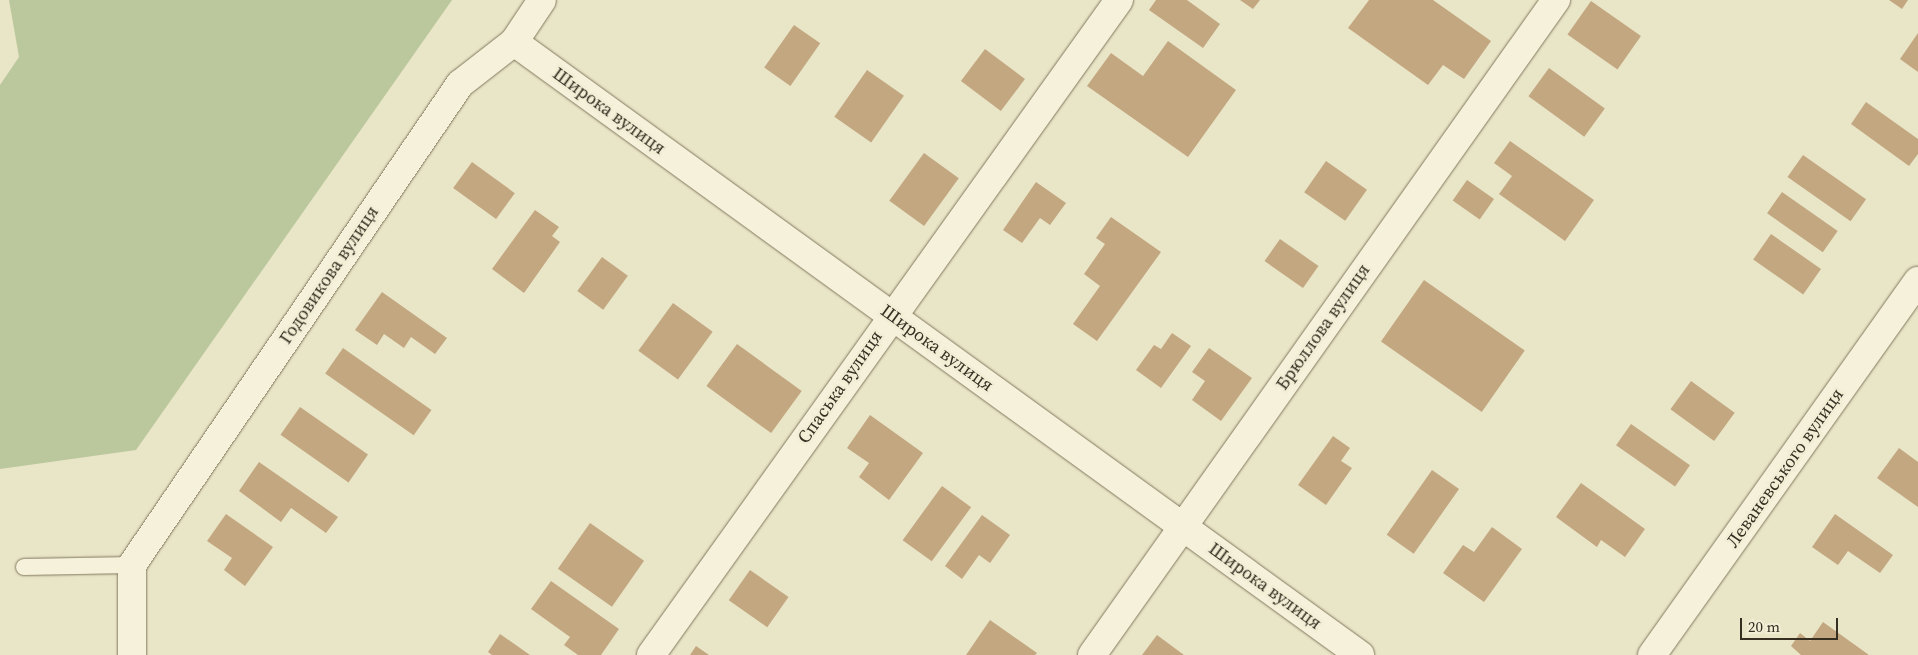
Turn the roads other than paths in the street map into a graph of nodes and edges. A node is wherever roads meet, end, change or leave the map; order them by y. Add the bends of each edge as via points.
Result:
1 (542, 0) edge
2 (1119, 0) edge
3 (1556, 0) edge
4 (514, 42) junction
5 (1918, 280) edge
6 (891, 315) junction
7 (1182, 526) junction
8 (132, 565) junction
9 (24, 567) dead end
10 (132, 655) edge
11 (651, 655) edge
12 (1092, 655) edge
13 (1360, 655) edge
14 (1652, 655) edge

1 - 4 street, Годовикова вулиця
2 - 6 street, Спаська вулиця
3 - 7 street, Брюллова вулиця
4 - 6 street, Широка вулиця
4 - 8 street, Годовикова вулиця via 460,84
5 - 14 street, Леваневського вулиця
6 - 7 street, Широка вулиця
6 - 11 street, Спаська вулиця
7 - 12 street, Брюллова вулиця
7 - 13 street, Широка вулиця
8 - 9 lane
8 - 10 street

